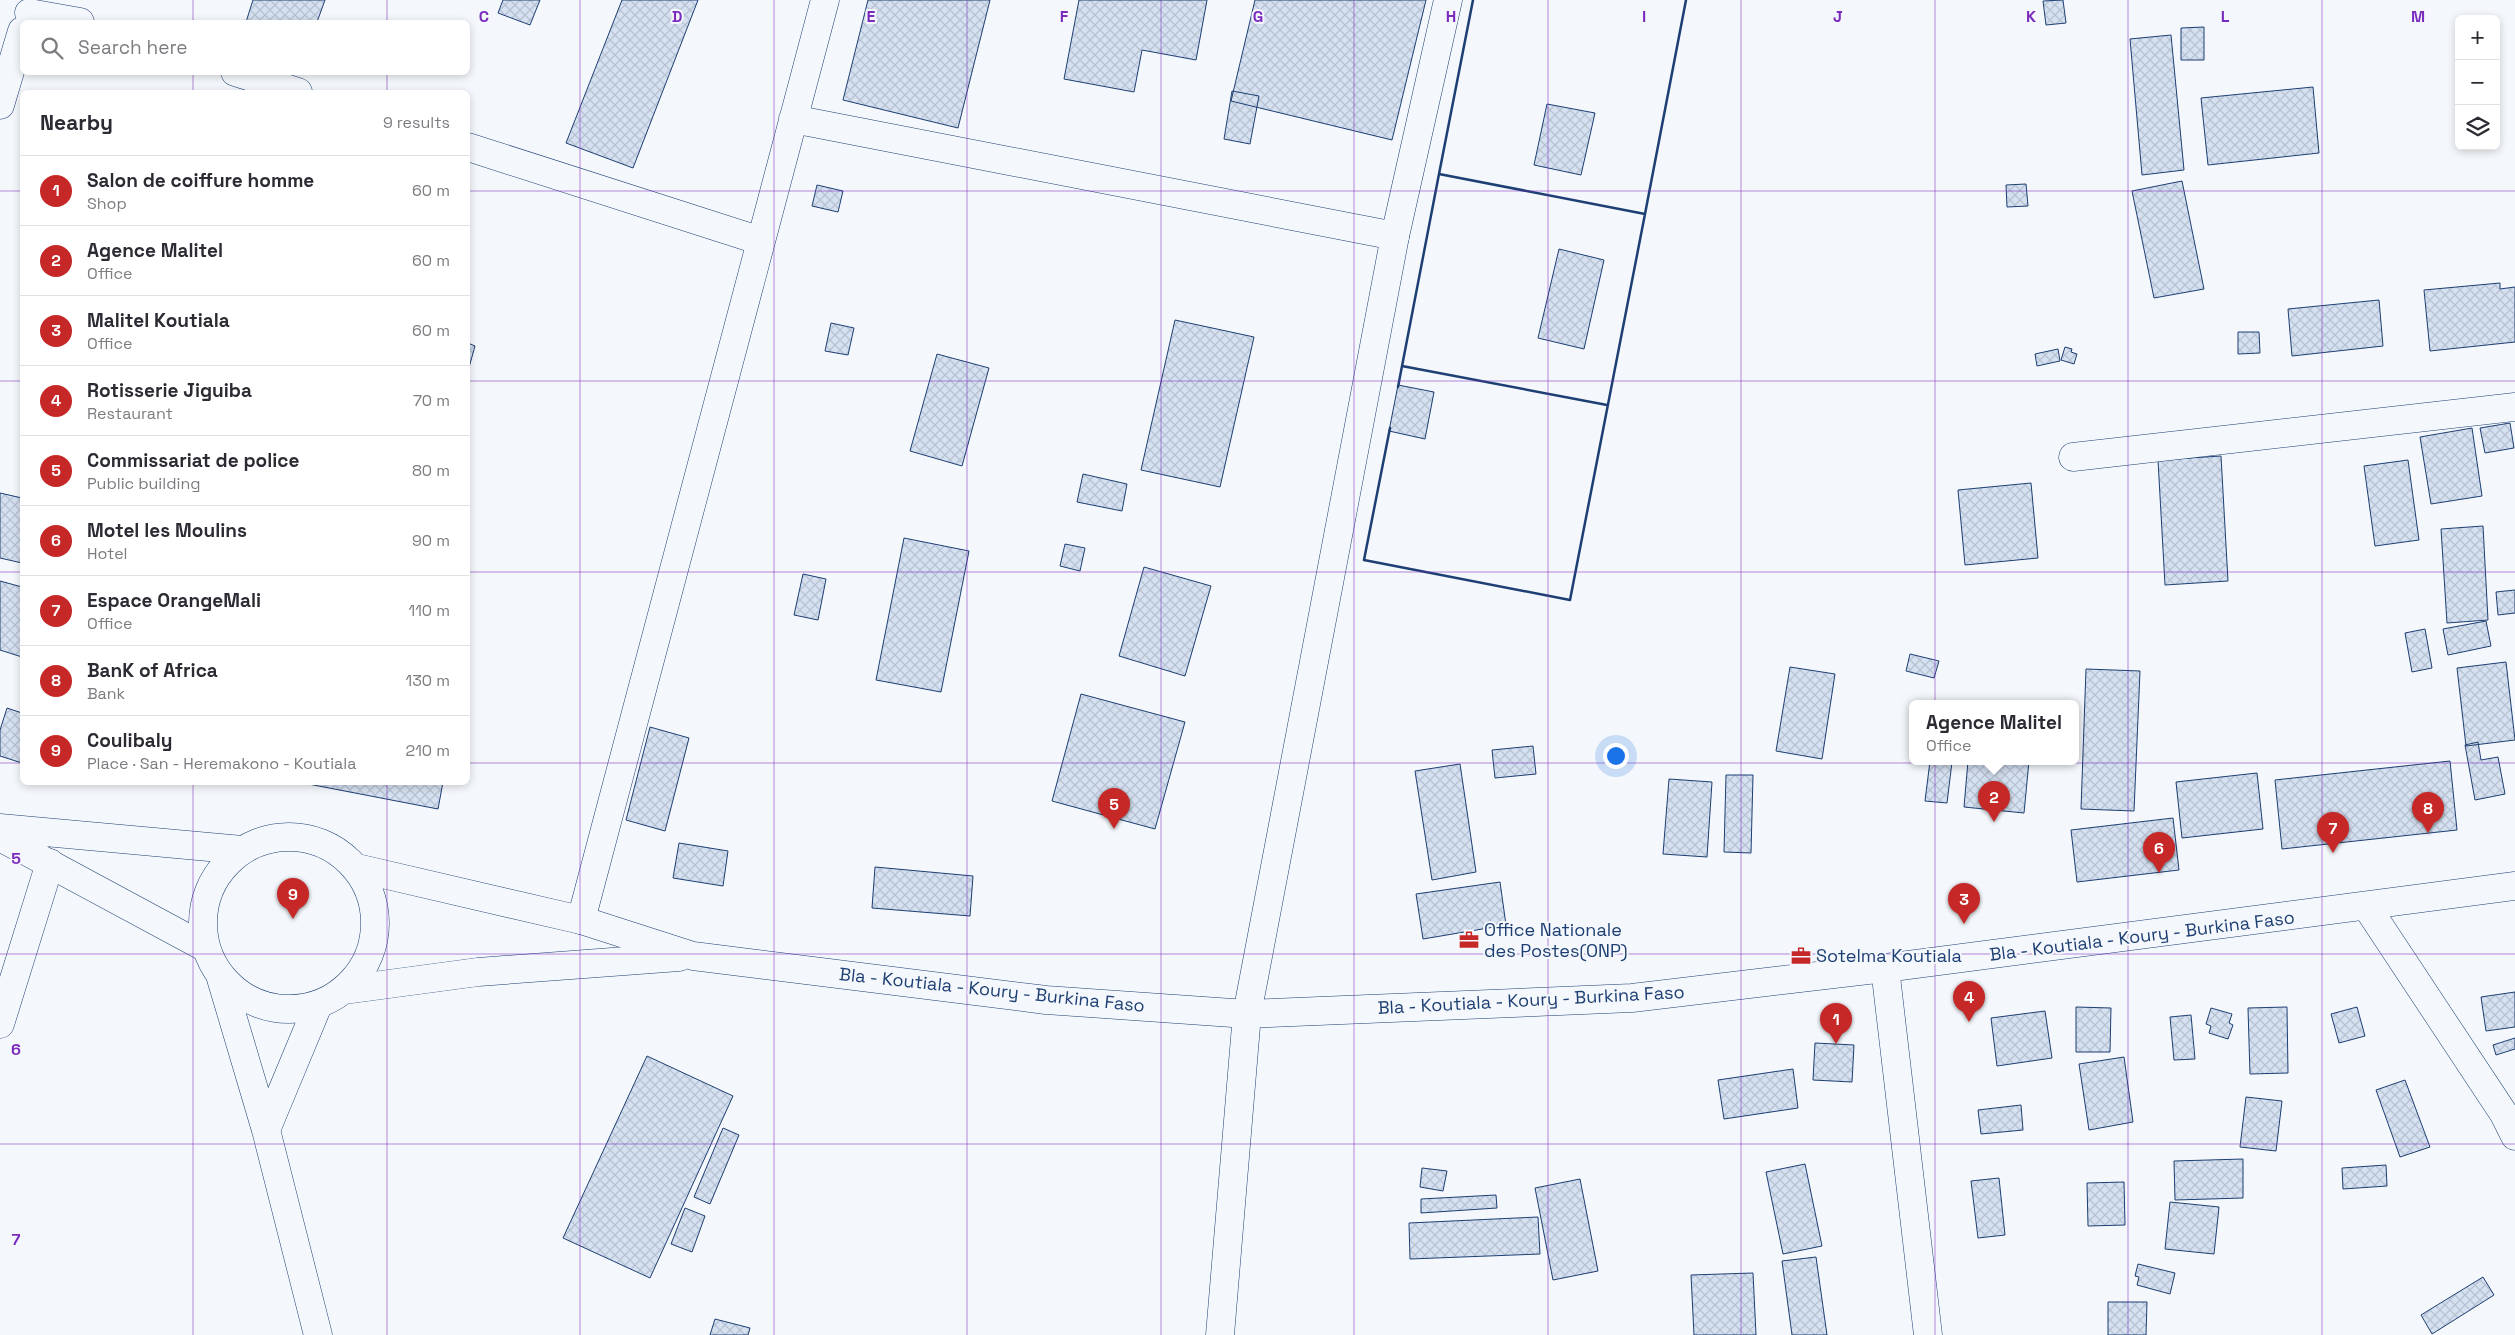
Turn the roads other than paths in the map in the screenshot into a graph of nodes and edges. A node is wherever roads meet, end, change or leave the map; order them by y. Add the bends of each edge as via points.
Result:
1 (825, 0) edge
2 (1448, 0) edge
3 (27, 16) edge
4 (62, 20) edge
5 (20, 39) edge
6 (244, 75) edge
7 (292, 90) edge
8 (0, 105) edge
9 (793, 118) junction
10 (470, 148) edge
11 (1395, 236) junction
12 (761, 242) junction
13 (2515, 407) edge
14 (2073, 457) dead end
15 (0, 828) edge
16 (0, 837) edge
17 (242, 850) junction
18 (50, 863) junction
19 (357, 868) junction
20 (2515, 886) edge
21 (2367, 907) junction
22 (581, 920) junction
23 (206, 948) junction
24 (693, 956) junction
25 (1885, 968) junction
26 (220, 974) junction
27 (344, 990) junction
28 (318, 1005) junction
29 (1247, 1014) junction
30 (0, 1024) edge
31 (2511, 1123) edge
32 (266, 1130) junction
33 (318, 1335) edge
34 (1220, 1335) edge
35 (1928, 1335) edge

1 - 9 main road
2 - 11 main road
3 - 4 main road
5 - 8 main road
6 - 7 main road
9 - 11 main road
9 - 12 main road
10 - 12 main road
11 - 29 main road
12 - 22 main road
13 - 14 main road
15 - 17 main road
16 - 18 main road
17 - 19 main road via 284,837 313,840 334,849
17 - 23 main road via 220,872 206,899 203,918
18 - 23 main road
18 - 30 main road
19 - 22 main road
19 - 27 main road via 371,895 376,919 372,949 364,966
20 - 21 main road, Bla - Koutiala - Koury - Burkina Faso
21 - 25 main road, Bla - Koutiala - Koury - Burkina Faso
21 - 31 main road
22 - 24 main road
23 - 26 main road
24 - 27 main road via 478,972
24 - 29 main road, Bla - Koutiala - Koury - Burkina Faso via 1046,1000
25 - 29 main road, Bla - Koutiala - Koury - Burkina Faso via 1632,998
25 - 35 main road
26 - 28 main road via 237,993 264,1006 294,1010
26 - 32 main road
27 - 28 main road
28 - 32 main road
29 - 34 main road
32 - 33 main road

